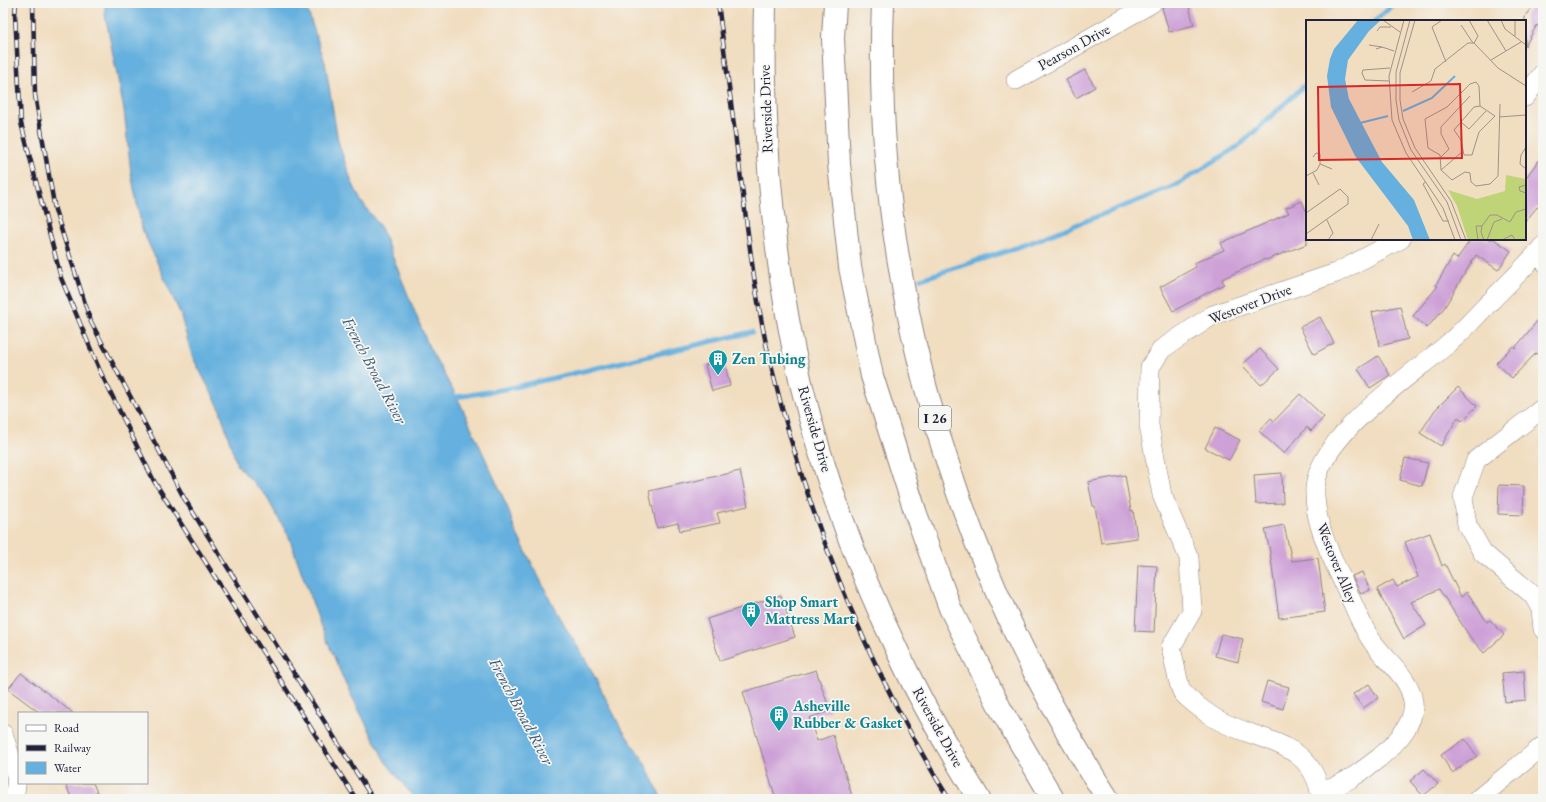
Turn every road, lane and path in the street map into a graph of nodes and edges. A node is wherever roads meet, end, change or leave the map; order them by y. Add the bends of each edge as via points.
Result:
1 (765, 3) edge
2 (835, 3) edge
3 (882, 3) edge
4 (1152, 3) edge
5 (1543, 73) edge
6 (1016, 80) dead end
7 (1526, 96) edge
8 (1399, 240) edge
9 (1540, 257) edge
10 (1542, 411) edge
11 (1543, 629) edge
12 (3, 734) edge
13 (1543, 746) edge
14 (1321, 795) edge
15 (14, 799) edge
16 (979, 799) edge
17 (1053, 799) edge
18 (1108, 799) edge
19 (1478, 799) edge

1 - 16 main road, Riverside Drive via 764,65 768,175 786,299 802,383 846,529 872,593 903,664
2 - 17 main road via 833,38 839,164 850,267 872,376 916,514 950,608 1000,708
3 - 18 main road, I 26 via 881,47 887,165 899,263 920,370 960,501 995,590 1043,688
4 - 6 street, Pearson Drive
5 - 7 street
8 - 14 street, Westover Drive via 1336,273 1213,315 1162,349 1150,368 1149,425 1162,495 1189,558 1192,611 1171,647 1182,693 1219,721 1281,744 1297,754 1312,770
9 - 14 street, Westover Alley via 1450,342 1348,428 1331,450 1317,478 1317,508 1326,543 1371,640 1402,676 1414,703 1410,722 1382,755
10 - 11 street via 1476,460 1462,497 1467,525 1483,553 1533,595 1541,608
12 - 15 street via 17,778
13 - 19 street

